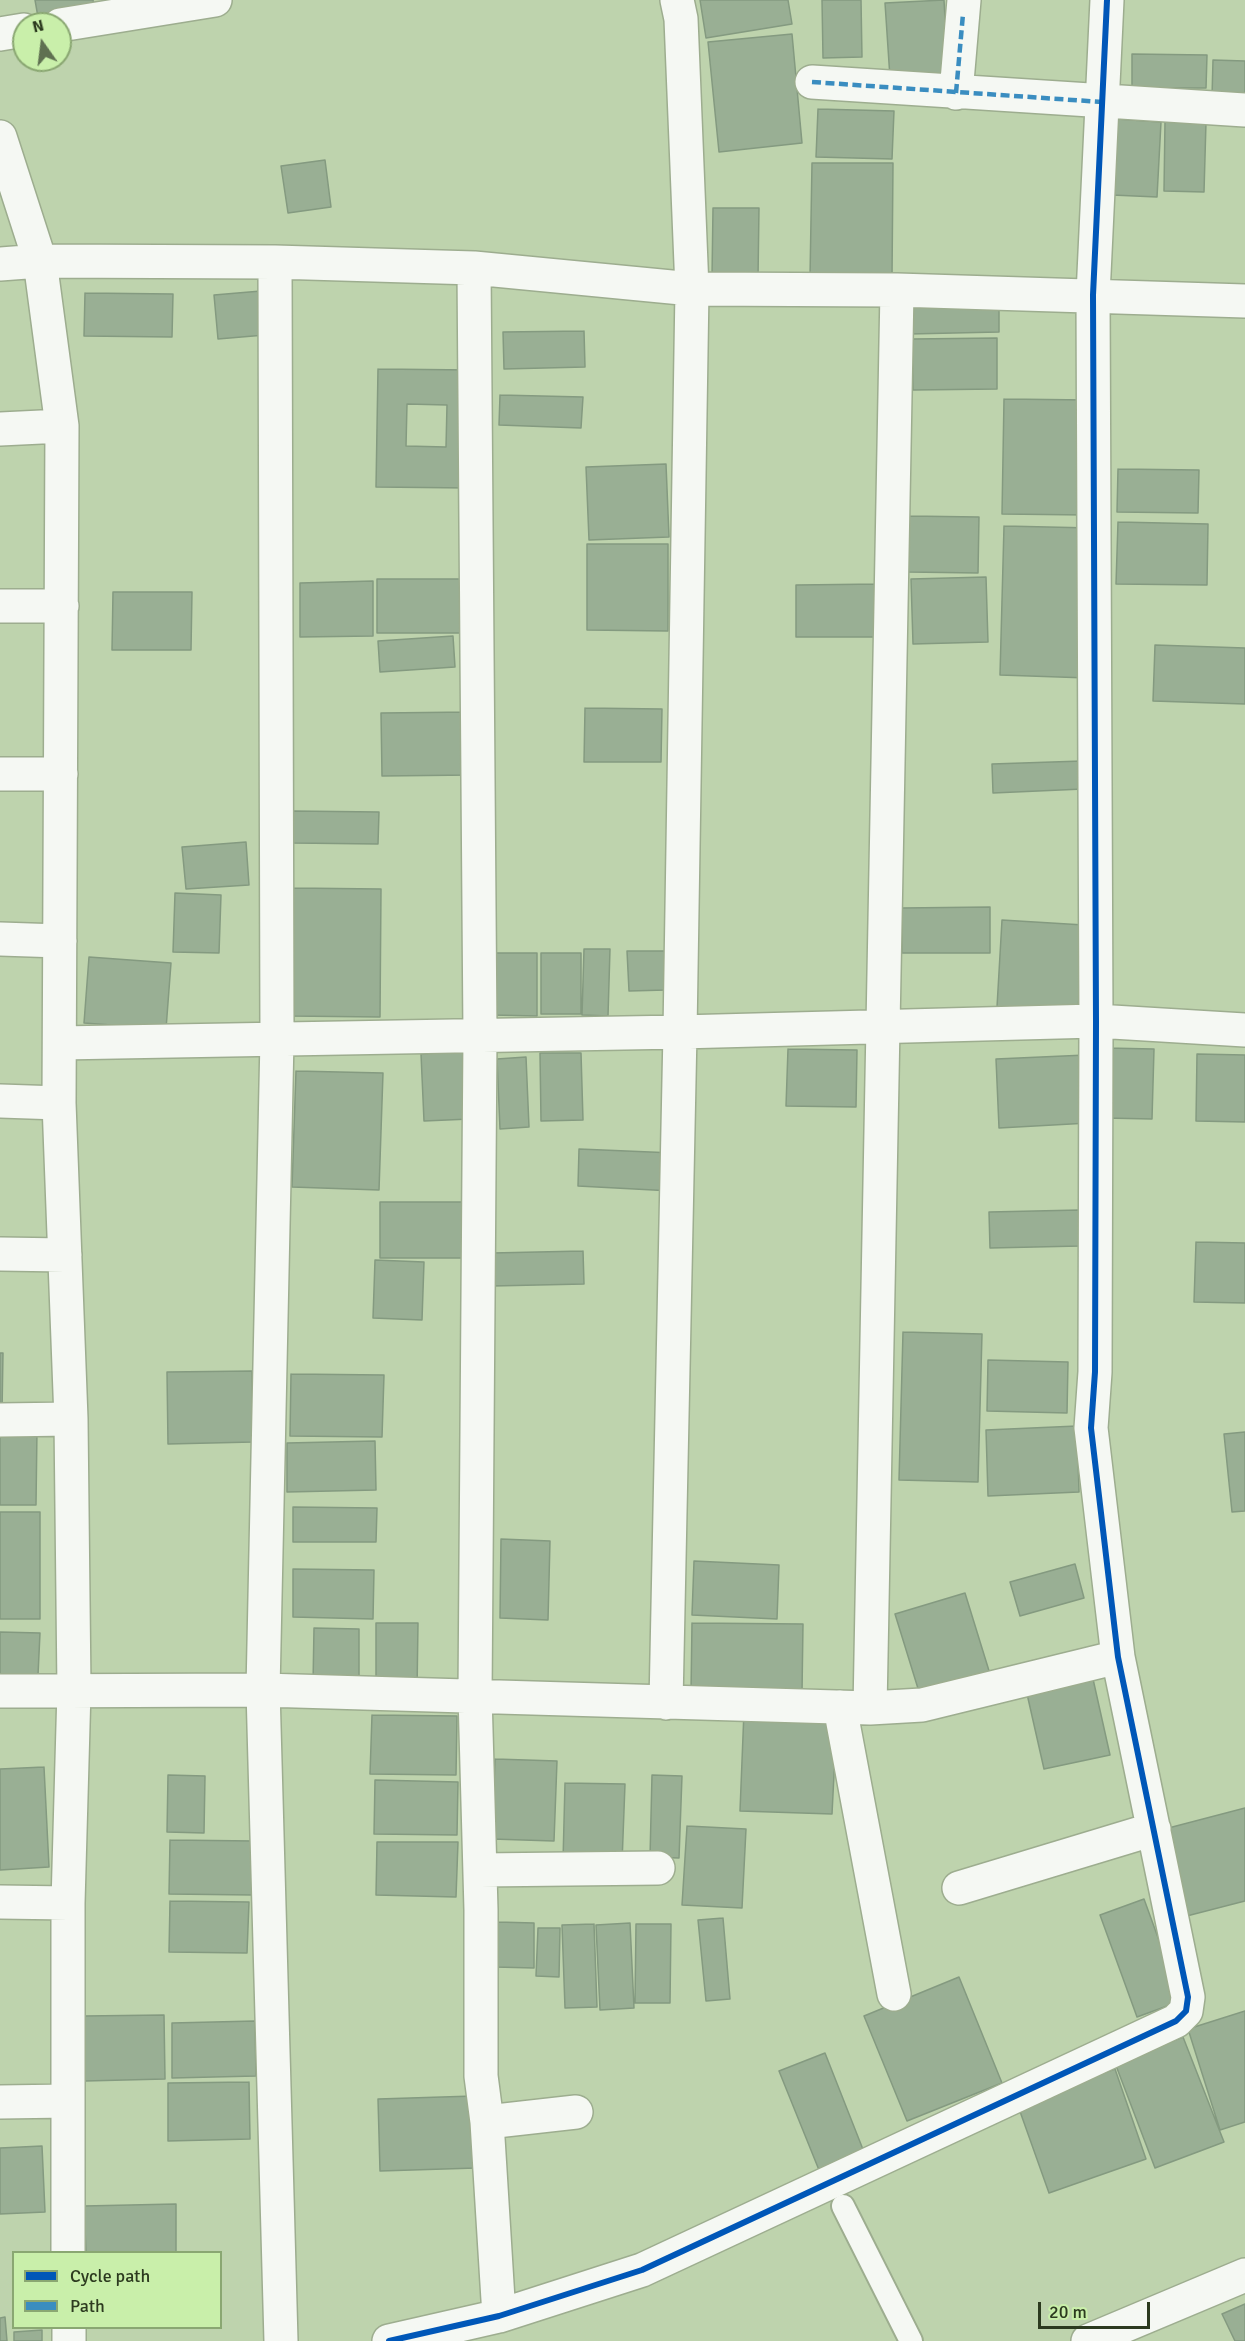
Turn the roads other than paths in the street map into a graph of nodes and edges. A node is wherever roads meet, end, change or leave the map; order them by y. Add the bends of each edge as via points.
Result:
1 (214, 0) edge
2 (677, 0) edge
3 (964, 0) edge
4 (1107, 0) edge
5 (72, 22) edge
6 (812, 82) dead end
7 (956, 93) junction
8 (1102, 102) junction
9 (1245, 110) edge
10 (0, 137) edge
11 (40, 261) junction
12 (274, 262) junction
13 (0, 264) edge
14 (474, 268) junction
15 (692, 289) junction
16 (897, 290) junction
17 (1093, 295) junction
18 (1245, 301) edge
19 (62, 426) junction
20 (0, 429) edge
21 (0, 606) edge
22 (62, 606) junction
23 (0, 774) edge
24 (61, 774) junction
25 (0, 939) edge
26 (60, 941) junction
27 (1096, 1021) junction
28 (883, 1027) junction
29 (1245, 1030) edge
30 (680, 1032) junction
31 (480, 1036) junction
32 (277, 1040) junction
33 (60, 1043) junction
34 (0, 1101) edge
35 (59, 1103) junction
36 (0, 1254) edge
37 (65, 1255) junction
38 (71, 1419) junction
39 (0, 1420) edge
40 (1118, 1657) junction
41 (74, 1690) junction
42 (263, 1690) junction
43 (0, 1691) edge
44 (475, 1695) junction
45 (666, 1703) junction
46 (855, 1708) junction
47 (1154, 1829) junction
48 (658, 1868) dead end
49 (480, 1870) junction
50 (959, 1888) dead end
51 (0, 1902) edge
52 (68, 1903) junction
53 (894, 1994) dead end
54 (68, 2101) junction
55 (0, 2102) edge
56 (576, 2112) dead end
57 (487, 2122) junction
58 (843, 2206) dead end
59 (68, 2251) edge
60 (1245, 2275) edge
61 (499, 2316) junction
62 (281, 2341) edge
63 (389, 2341) edge
64 (911, 2341) edge
65 (1088, 2341) edge

1 - 5 street
2 - 15 street via 681,19
3 - 7 street
4 - 8 street
6 - 7 street
7 - 8 street
8 - 9 street
8 - 17 street
10 - 11 street
11 - 12 street
11 - 13 street
11 - 19 street
12 - 14 street
12 - 32 street
14 - 15 street
14 - 31 street
15 - 16 street
15 - 30 street
16 - 17 street
16 - 28 street
17 - 18 street
17 - 27 street
19 - 20 street
19 - 22 street
21 - 22 street
22 - 24 street
23 - 24 street
24 - 26 street
25 - 26 street
26 - 33 street
27 - 28 street
27 - 29 street
27 - 40 street via 1095,1372 1091,1428
28 - 30 street
28 - 46 street
30 - 31 street
30 - 45 street
31 - 32 street
31 - 44 street
32 - 33 street
32 - 42 street
33 - 35 street
34 - 35 street
35 - 37 street
36 - 37 street
37 - 38 street
38 - 39 street
38 - 41 street
40 - 46 street via 922,1705
40 - 47 street
41 - 42 street
41 - 43 street
41 - 52 street
42 - 44 street
42 - 62 street
44 - 45 street
44 - 49 street
45 - 46 street
46 - 53 street
47 - 50 street
47 - 61 street via 1188,1997 1186,2011 1176,2021 642,2270
48 - 49 street
49 - 57 street via 481,2076
51 - 52 street
52 - 54 street
54 - 55 street
54 - 59 street
56 - 57 street
57 - 61 street
58 - 64 lane
60 - 65 street
61 - 63 street

